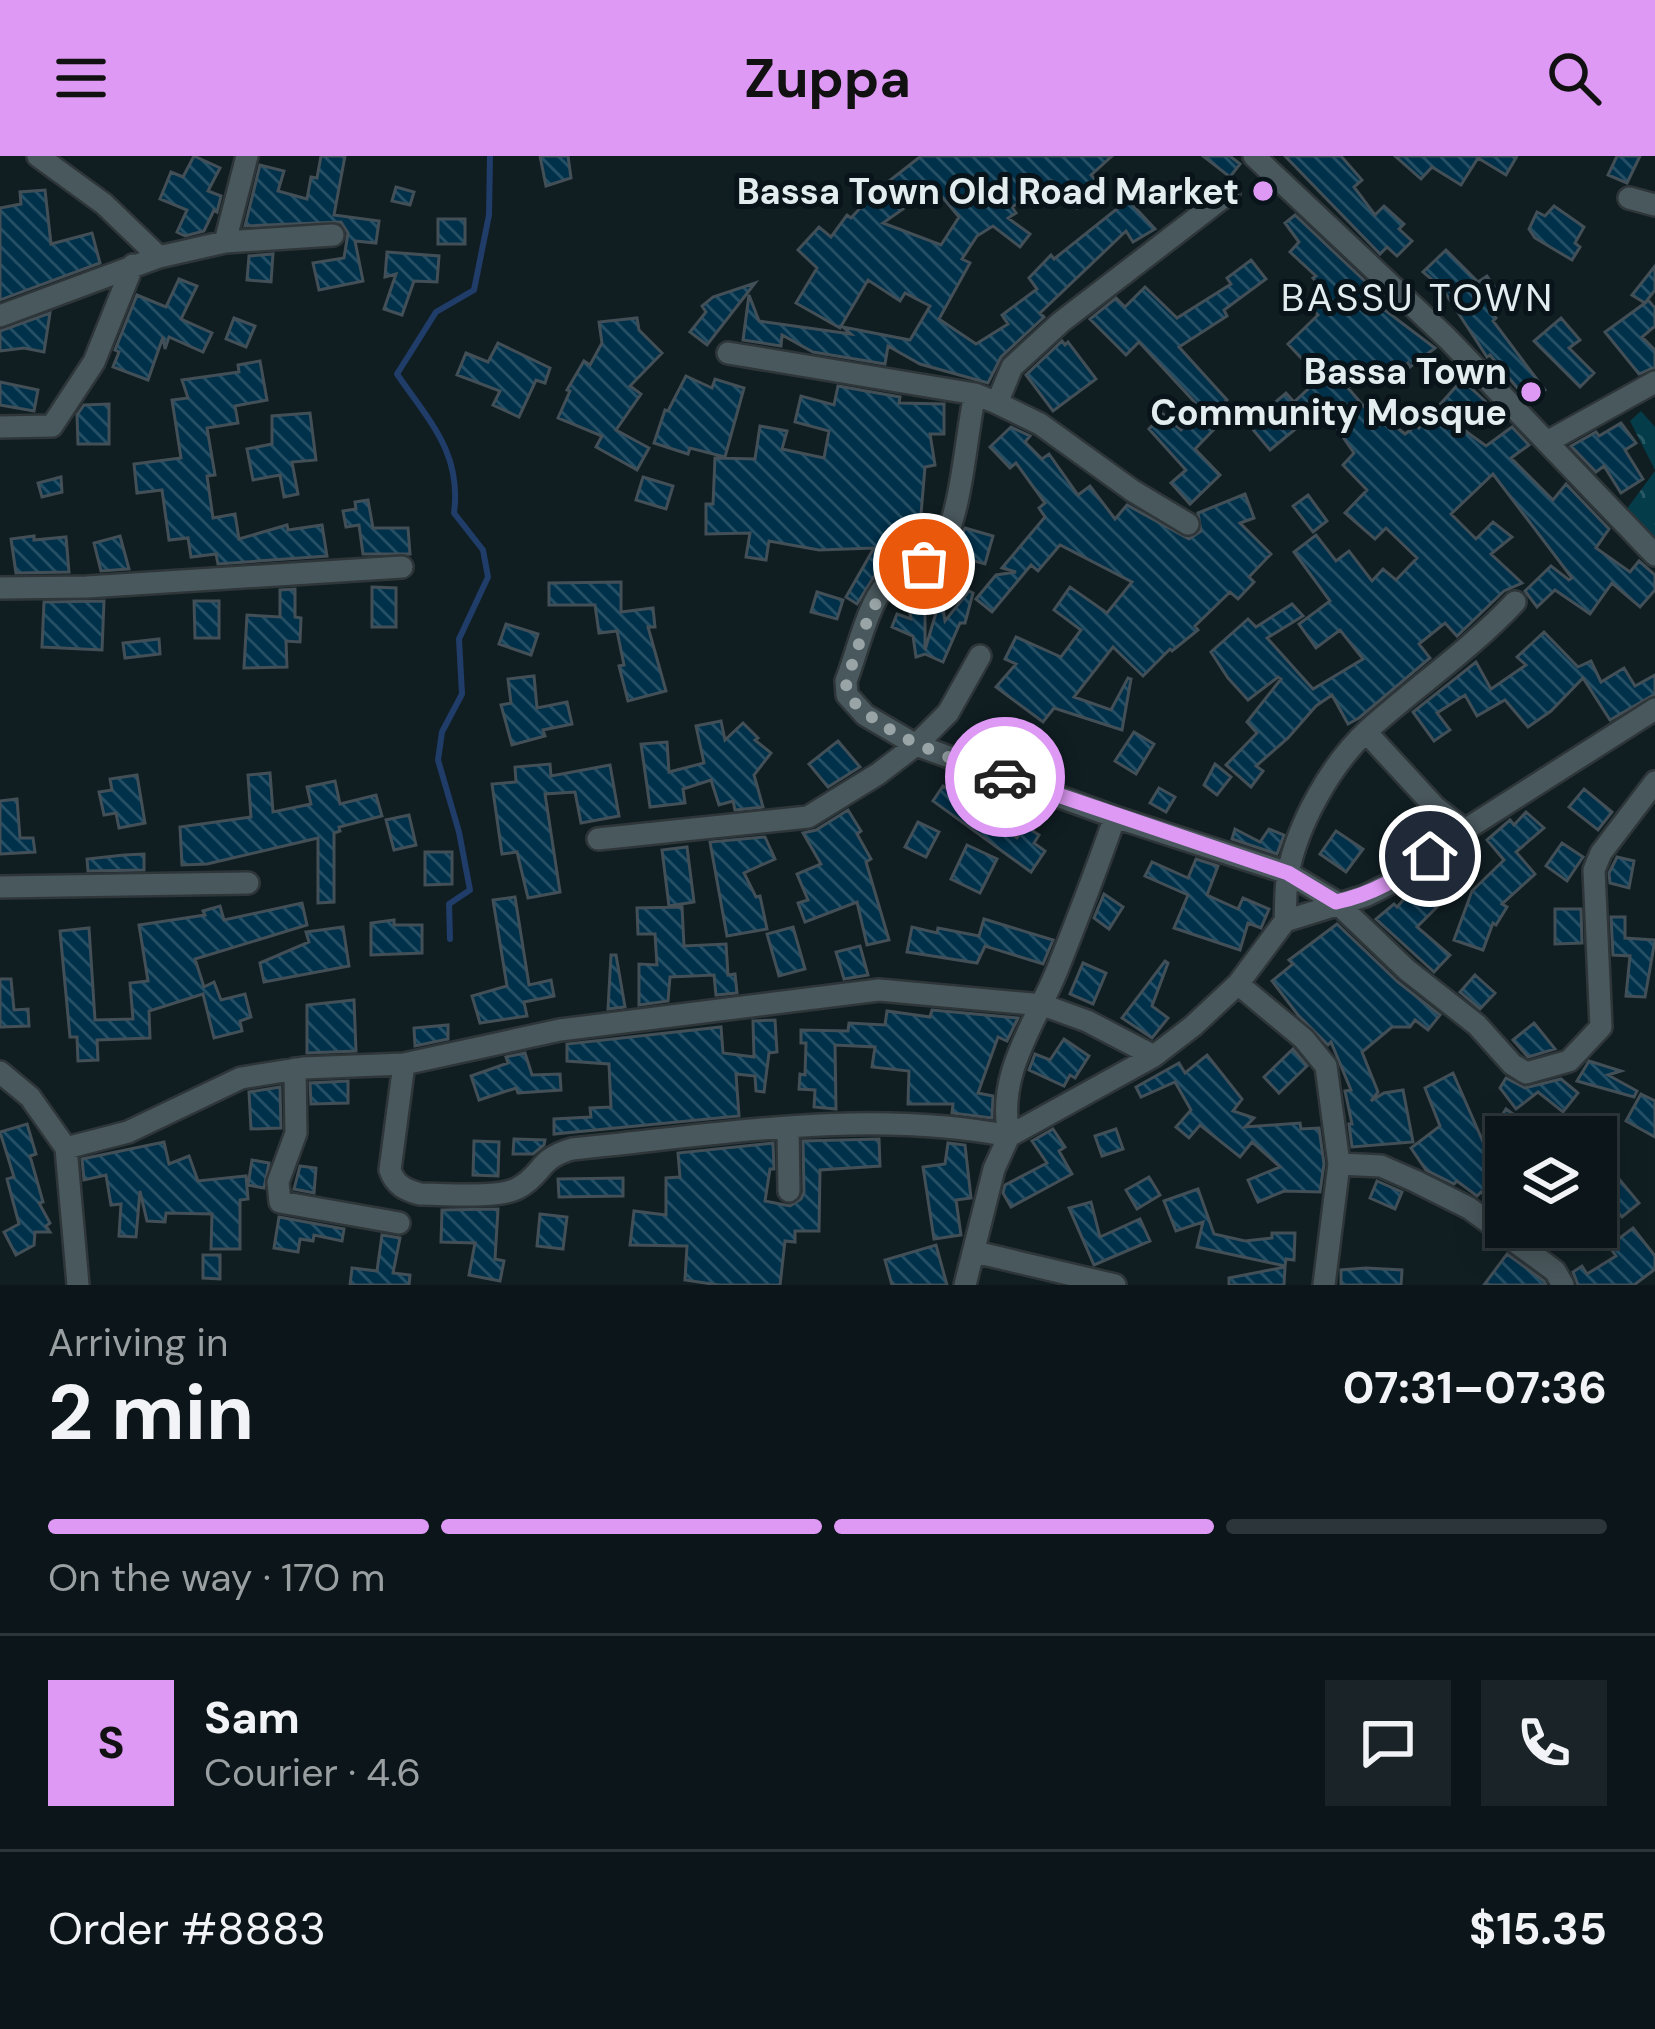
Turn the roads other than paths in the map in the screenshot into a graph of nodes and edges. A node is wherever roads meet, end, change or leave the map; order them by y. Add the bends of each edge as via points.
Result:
1 (38, 156) edge
2 (247, 156) edge
3 (1254, 156) edge
4 (1229, 193) dead end
5 (1630, 198) dead end
6 (1655, 206) edge
7 (333, 235) dead end
8 (225, 242) junction
9 (159, 257) junction
10 (133, 265) junction
11 (0, 316) edge
12 (728, 353) dead end
13 (1655, 382) edge
14 (986, 399) junction
15 (0, 427) edge
16 (1547, 442) junction
17 (1188, 524) dead end
18 (1655, 555) edge
19 (403, 567) dead end
20 (0, 588) edge
21 (1515, 602) dead end
22 (980, 656) dead end
23 (1653, 713) edge
24 (1366, 732) junction
25 (916, 745) junction
26 (1655, 782) edge
27 (1115, 818) junction
28 (1465, 830) junction
29 (598, 839) dead end
30 (1288, 873) junction
31 (248, 883) dead end
32 (0, 887) edge
33 (1336, 902) junction
34 (1285, 921) junction
35 (1238, 984) junction
36 (1043, 1005) junction
37 (1154, 1056) junction
38 (404, 1064) junction
39 (295, 1069) junction
40 (0, 1072) edge
41 (788, 1128) junction
42 (1009, 1136) junction
43 (66, 1148) junction
44 (1339, 1163) junction
45 (789, 1191) dead end
46 (399, 1223) dead end
47 (975, 1252) junction
48 (78, 1285) edge
49 (965, 1285) edge
50 (1115, 1285) edge
51 (1324, 1285) edge
52 (1563, 1285) edge

1 - 9 street
2 - 8 street
3 - 16 street
4 - 14 street via 1060,322
5 - 6 street
7 - 8 street
8 - 9 street
9 - 10 street
10 - 11 street
10 - 15 street via 94,362 52,426
12 - 14 street
13 - 16 street
14 - 17 street via 1040,424
14 - 25 street via 951,527 924,564 880,590 846,681 865,715
16 - 18 street
19 - 20 street
21 - 24 street via 1476,644
22 - 25 street via 948,713
23 - 28 street
24 - 28 street
24 - 30 street via 1307,818
25 - 27 street
25 - 29 street via 808,817
26 - 33 street via 1594,870 1601,1027 1569,1061 1526,1072 1512,1064
27 - 30 street
27 - 36 street
28 - 33 street via 1395,881
30 - 33 street
30 - 34 street
31 - 32 street
33 - 34 street
34 - 35 street
35 - 37 street
35 - 44 street via 1326,1066
36 - 37 street
36 - 38 street via 879,990 560,1030
36 - 42 street via 1006,1090
37 - 42 street
38 - 39 street
38 - 41 street via 389,1170 405,1190 420,1194 512,1192 550,1155 572,1149
39 - 43 street via 241,1078 128,1132
39 - 46 street via 296,1133 278,1182 280,1202
40 - 43 street via 30,1097
41 - 42 street via 941,1123
41 - 45 street
42 - 47 street
43 - 48 street
44 - 51 street
44 - 52 street via 1381,1166 1469,1208
47 - 49 street
47 - 50 street

